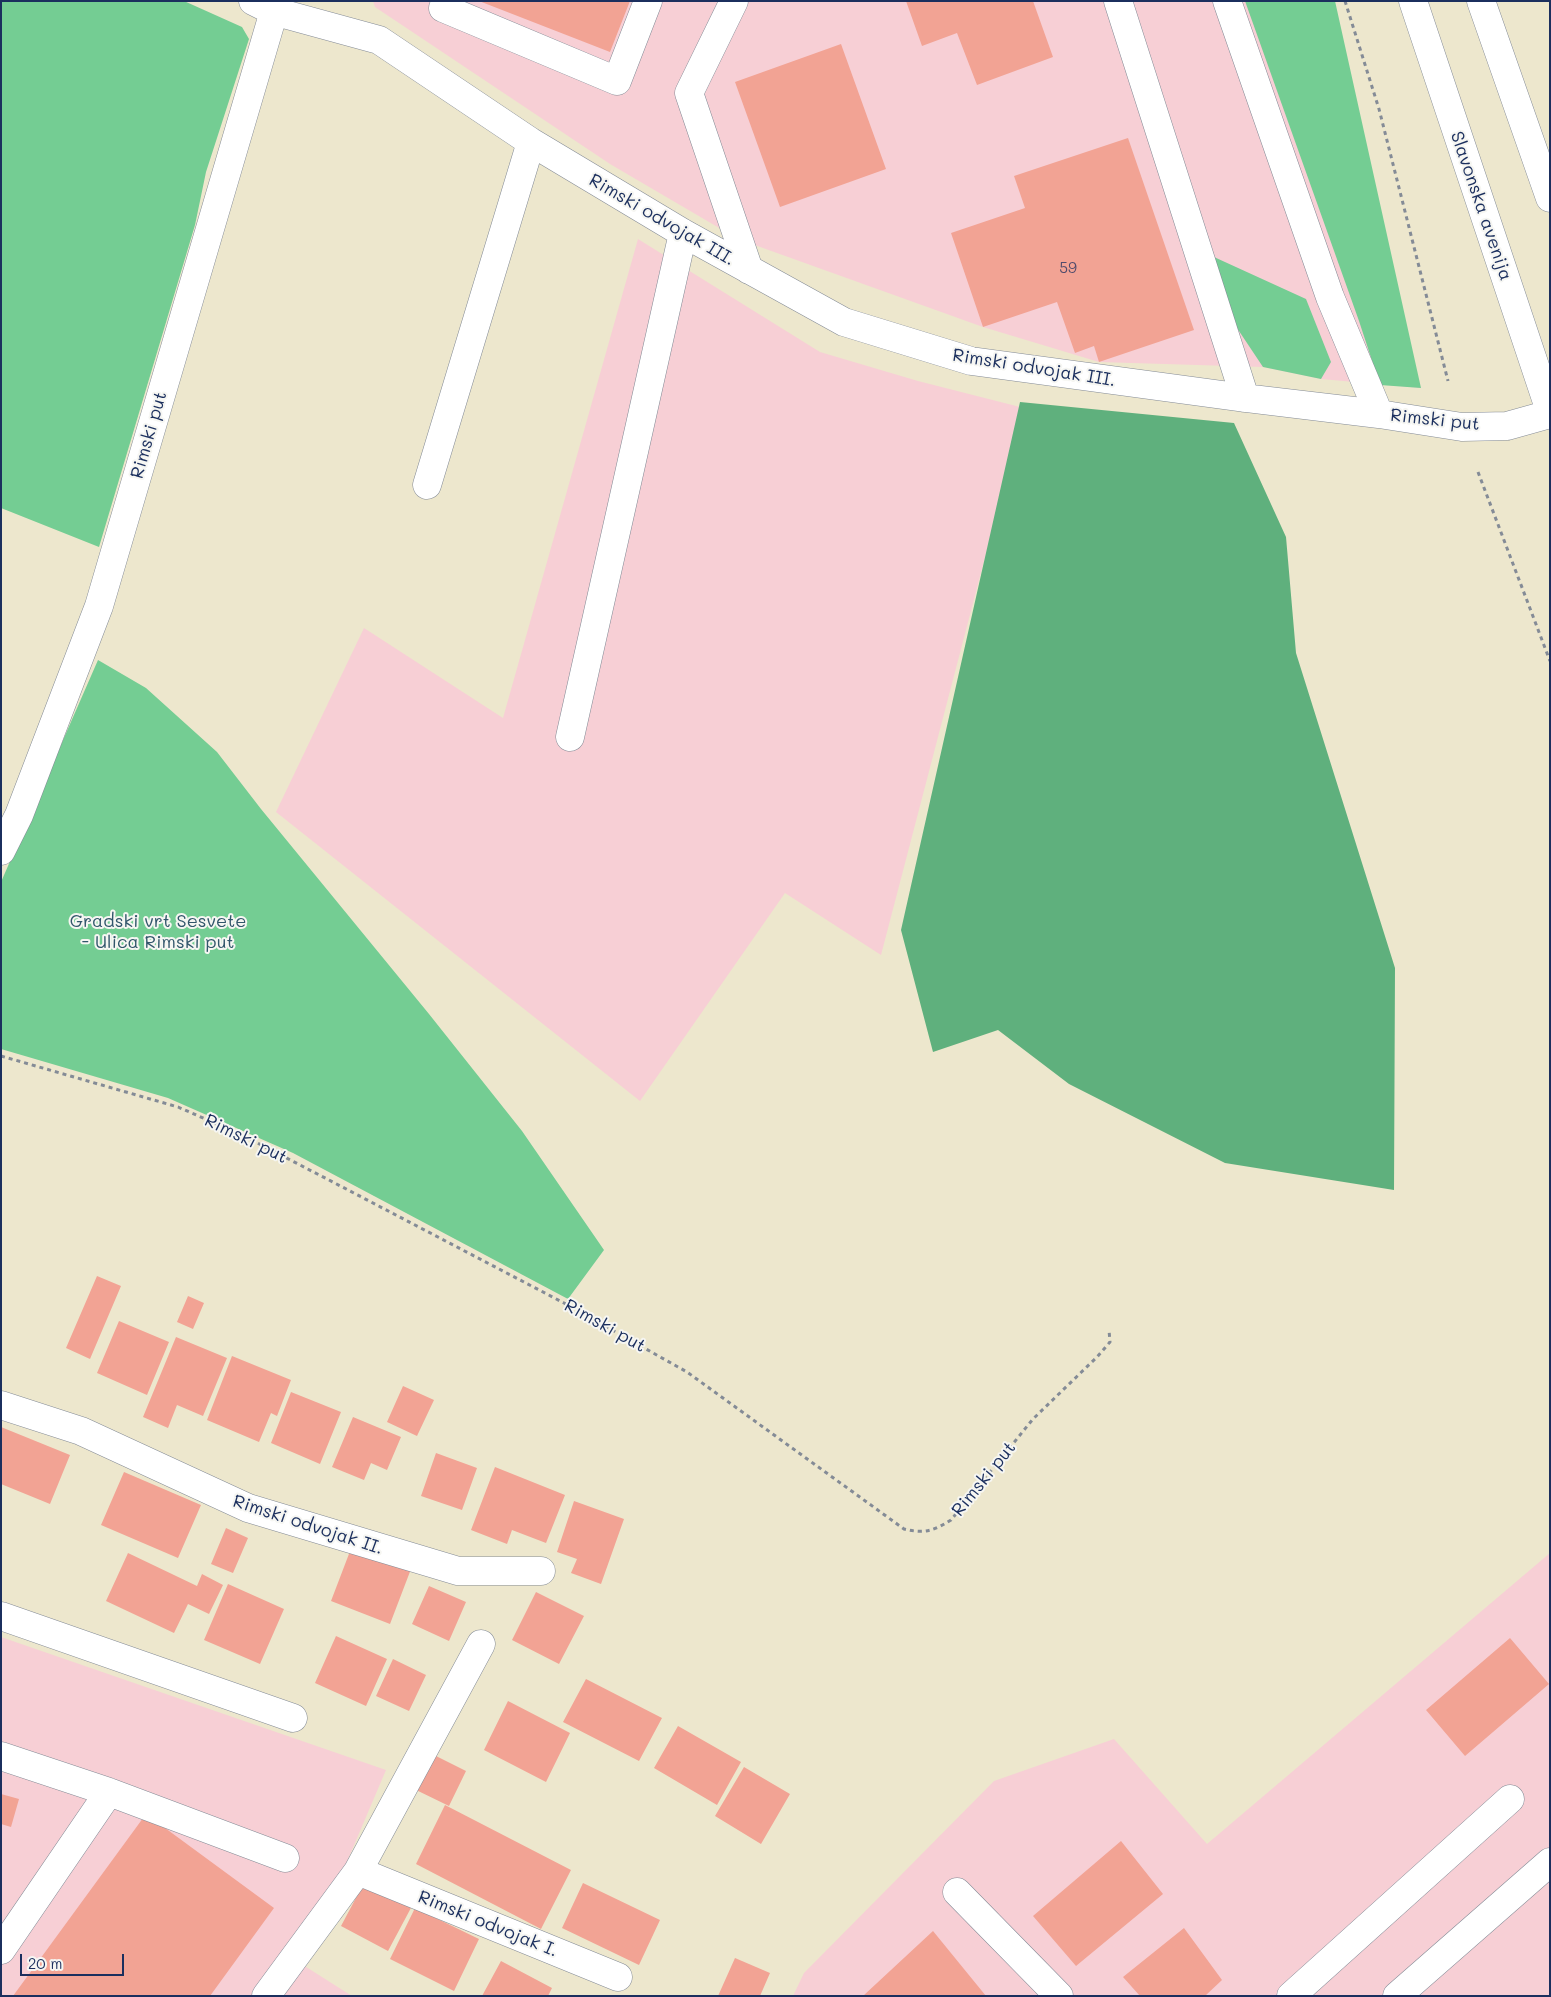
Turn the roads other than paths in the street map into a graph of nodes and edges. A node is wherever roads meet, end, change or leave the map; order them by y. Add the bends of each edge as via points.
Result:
1 (446, 1) edge
2 (648, 1) edge
3 (734, 1) edge
4 (1118, 1) edge
5 (1227, 1) edge
6 (1412, 1) edge
7 (1482, 1) edge
8 (268, 4) edge
9 (531, 142) junction
10 (1550, 198) edge
11 (683, 233) junction
12 (749, 270) junction
13 (1245, 398) junction
14 (1550, 412) edge
15 (1379, 414) junction
16 (427, 485) dead end
17 (570, 737) dead end
18 (1, 851) edge
19 (1, 1405) edge
20 (541, 1571) dead end
21 (1, 1616) edge
22 (481, 1644) dead end
23 (293, 1718) dead end
24 (1, 1756) edge
25 (110, 1792) junction
26 (1510, 1799) dead end
27 (285, 1858) dead end
28 (1550, 1862) edge
29 (358, 1871) junction
30 (957, 1892) dead end
31 (1, 1950) edge
32 (618, 1977) dead end
33 (266, 1996) edge
34 (1059, 1996) edge
35 (1291, 1996) edge
36 (1397, 1996) edge

1 - 2 street via 443,8 617,81
3 - 12 street via 689,93
4 - 13 street
5 - 15 street via 1330,298
6 - 14 street, Slavonska avenija
7 - 10 street
8 - 9 street, Rimski odvojak III. via 379,40
8 - 18 street, Rimski put via 99,606 19,816
9 - 11 street, Rimski odvojak III.
9 - 16 street
11 - 12 street, Rimski odvojak III.
11 - 17 street
12 - 13 street, Rimski odvojak III. via 844,322 971,361
13 - 15 street, Rimski odvojak III.
14 - 15 street, Rimski put via 1507,426 1462,427
19 - 20 street, Rimski odvojak II. via 81,1431 248,1508 458,1571
21 - 23 street
22 - 29 street
24 - 25 street
25 - 27 street
25 - 31 street
26 - 35 street
28 - 36 street
29 - 32 street, Rimski odvojak I.
29 - 33 street
30 - 34 street

